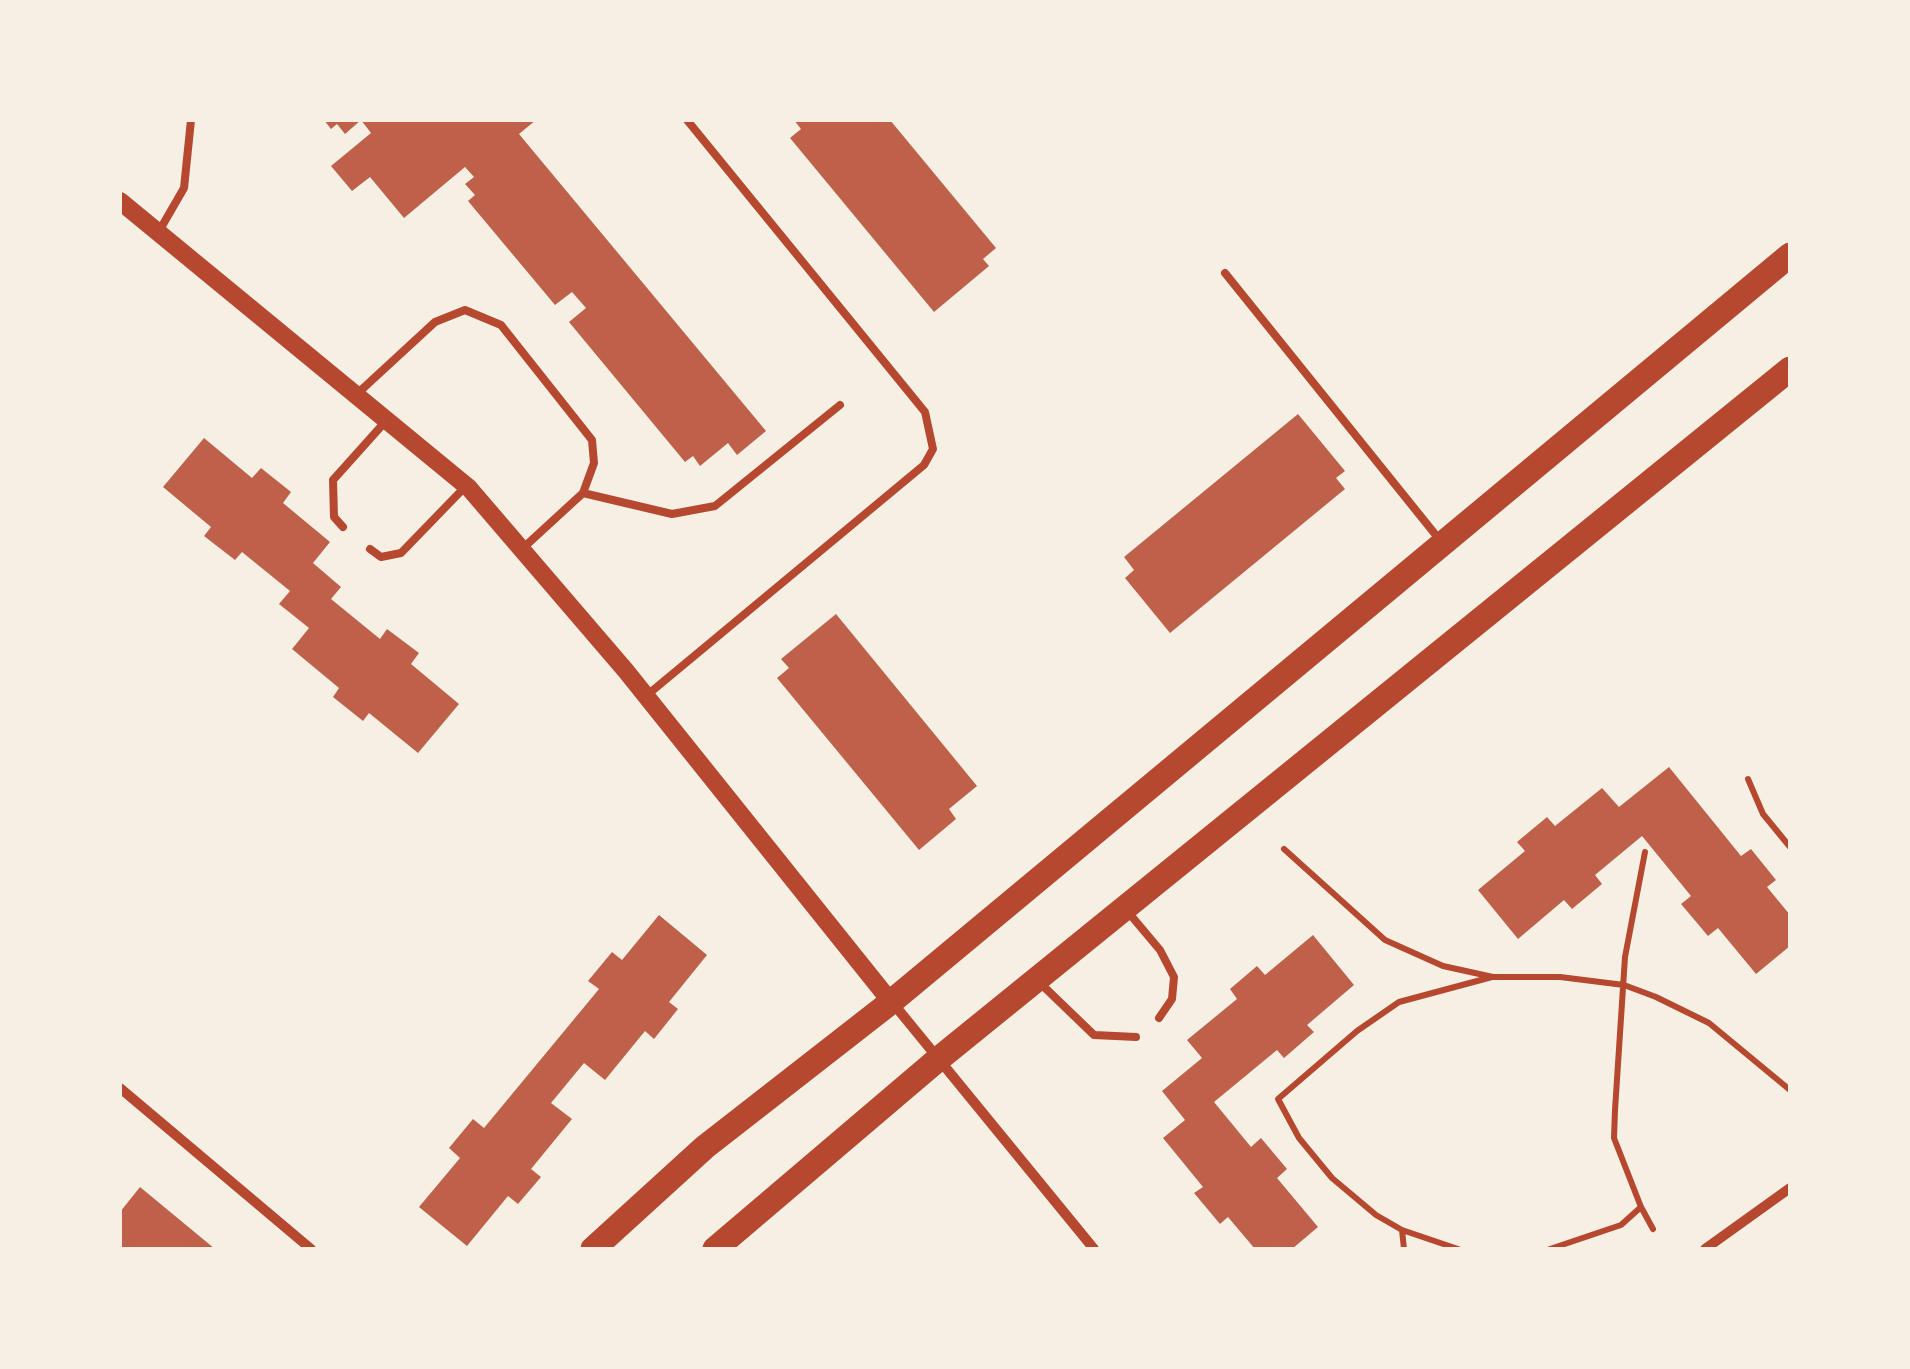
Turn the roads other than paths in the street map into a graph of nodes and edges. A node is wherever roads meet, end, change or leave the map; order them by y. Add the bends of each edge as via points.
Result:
1 (191, 120) edge
2 (687, 120) edge
3 (120, 202) edge
4 (158, 233) junction
5 (1790, 256) edge
6 (1225, 273) dead end
7 (1790, 369) edge
8 (356, 394) junction
9 (840, 405) dead end
10 (388, 418) junction
11 (466, 485) junction
12 (583, 493) junction
13 (343, 526) dead end
14 (1442, 542) junction
15 (370, 548) dead end
16 (522, 549) junction
17 (646, 696) junction
18 (1125, 908) junction
19 (1036, 980) junction
20 (891, 1002) junction
21 (1159, 1018) dead end
22 (1136, 1037) dead end
23 (936, 1060) junction
24 (120, 1088) edge
25 (1790, 1188) edge
26 (311, 1249) edge
27 (593, 1249) edge
28 (715, 1249) edge
29 (1094, 1249) edge
30 (1706, 1249) edge

1 - 4 lane via 184,188
2 - 17 lane via 925,412 932,450 924,465
3 - 4 street
4 - 8 street
5 - 14 main road
6 - 14 lane
7 - 18 main road
8 - 10 street
8 - 12 lane via 435,322 465,310 502,325 592,440 594,463
9 - 12 lane via 716,506 672,514
10 - 11 street
10 - 13 lane via 333,480 334,517
11 - 15 lane via 401,553 381,557
11 - 16 street
12 - 16 lane
14 - 20 main road
16 - 17 street
17 - 20 street
18 - 19 main road
18 - 21 lane via 1174,977 1172,999
19 - 22 lane via 1094,1036
19 - 23 main road
20 - 23 street
20 - 27 main road via 705,1147
23 - 28 main road
23 - 29 street
24 - 26 street
25 - 30 street

